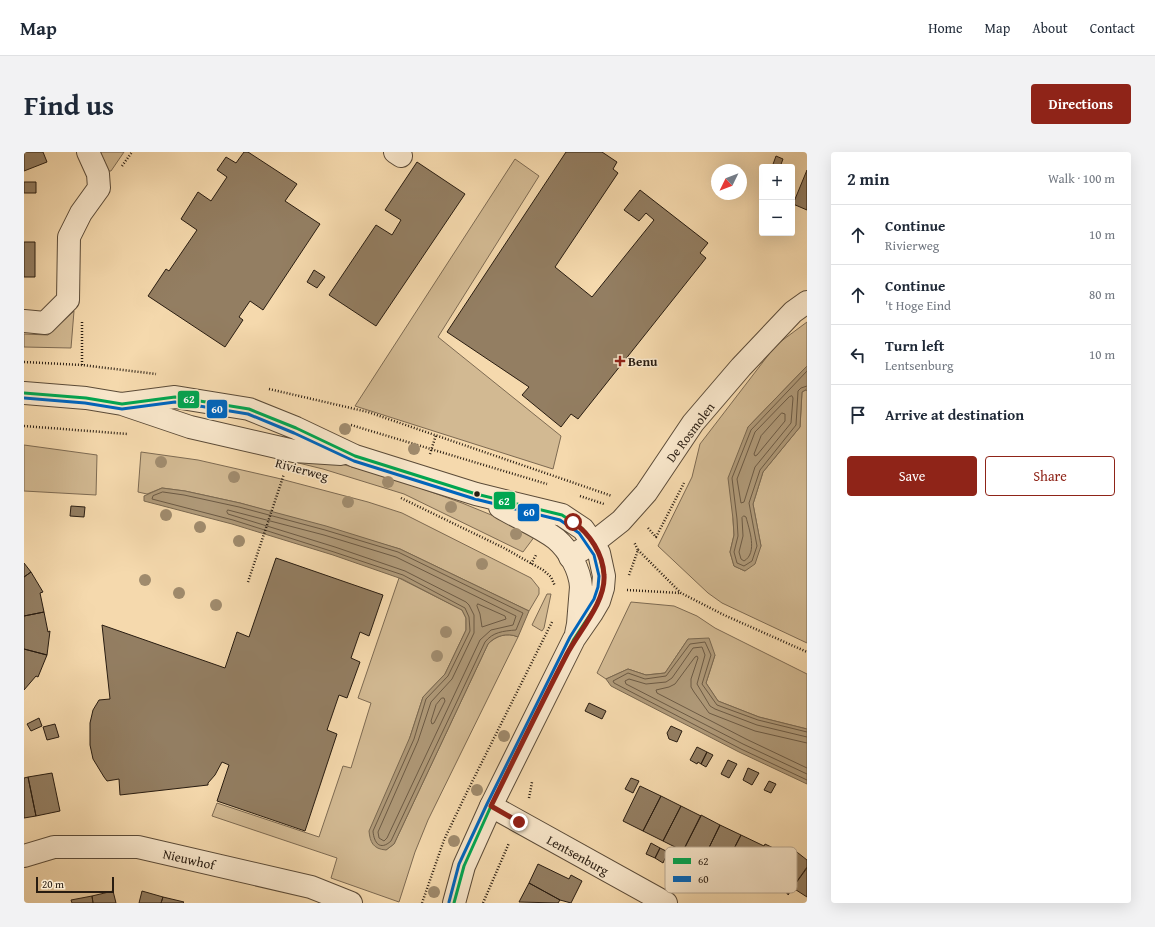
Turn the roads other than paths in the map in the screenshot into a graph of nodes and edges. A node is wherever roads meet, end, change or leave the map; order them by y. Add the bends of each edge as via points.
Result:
1 (88, 152) edge
2 (807, 302) edge
3 (24, 321) edge
4 (24, 394) edge
5 (122, 404) junction
6 (355, 456) junction
7 (476, 494) junction
8 (593, 542) junction
9 (570, 557) junction
10 (574, 639) junction
11 (491, 806) junction
12 (24, 856) edge
13 (309, 895) edge
14 (351, 903) edge
15 (454, 903) edge
16 (666, 903) edge

1 - 3 street via 98,174 99,188 81,213 69,237 68,300 45,323
2 - 8 street, De Rosmolen via 793,312 693,423 632,509 621,521
4 - 5 street, Rivierweg via 86,398
5 - 6 street, Rivierweg via 190,427 294,451
5 - 6 street, Rivierweg via 175,397 249,409
6 - 7 street, Rivierweg
7 - 8 street, Rivierweg via 562,515 583,529
7 - 9 street, Rivierweg via 557,540
8 - 9 street, De Rosmolen
8 - 10 street, Rivierweg via 602,566 603,588 592,614
9 - 10 street, Rivierweg via 581,581 578,624
10 - 11 street
11 - 15 street via 464,866
11 - 16 street, Lentsenburg
12 - 13 street, Nieuwhof via 54,847 138,846
13 - 14 street, Nieuwhof

